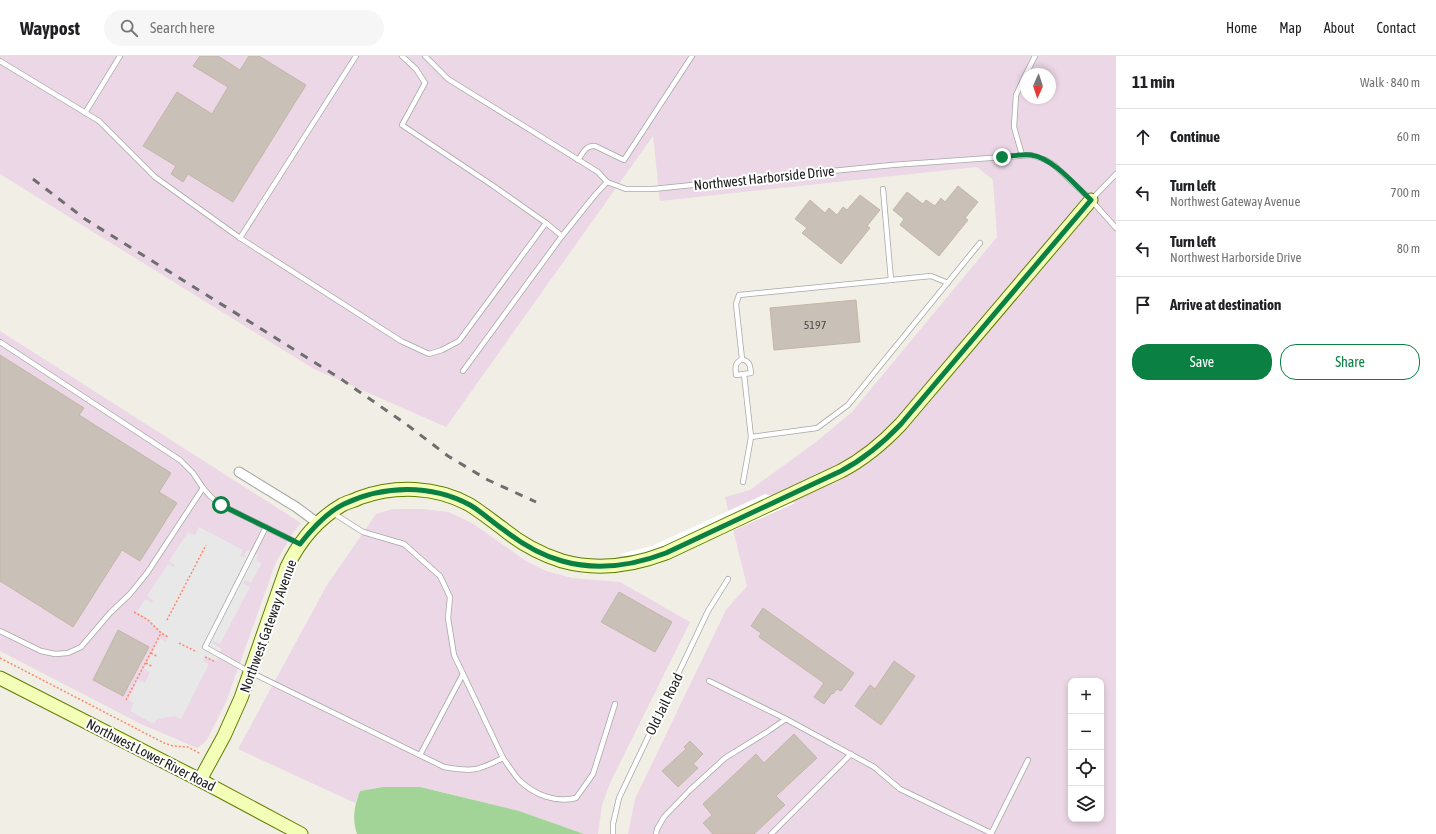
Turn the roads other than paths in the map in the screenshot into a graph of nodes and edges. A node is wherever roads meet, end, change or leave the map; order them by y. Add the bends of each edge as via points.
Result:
1 (120, 56) edge
2 (356, 56) edge
3 (402, 56) edge
4 (425, 56) edge
5 (692, 56) edge
6 (1035, 56) edge
7 (0, 61) edge
8 (1029, 68) edge
9 (1020, 87) edge
10 (85, 113) junction
11 (1022, 155) junction
12 (578, 160) junction
13 (1116, 174) edge
14 (607, 182) junction
15 (883, 189) dead end
16 (1091, 200) junction
17 (546, 223) junction
18 (1116, 228) edge
19 (562, 236) junction
20 (240, 238) junction
21 (980, 243) dead end
22 (891, 280) junction
23 (948, 283) junction
24 (0, 342) edge
25 (742, 359) junction
26 (463, 371) dead end
27 (744, 374) junction
28 (751, 436) junction
29 (239, 472) dead end
30 (743, 482) dead end
31 (203, 488) junction
32 (332, 512) junction
33 (319, 524) junction
34 (266, 527) junction
35 (300, 544) junction
36 (728, 579) dead end
37 (0, 630) edge
38 (250, 672) junction
39 (463, 674) junction
40 (0, 678) edge
41 (709, 681) dead end
42 (615, 704) dead end
43 (786, 719) junction
44 (851, 754) junction
45 (420, 755) junction
46 (503, 758) junction
47 (1028, 760) dead end
48 (200, 780) junction
49 (301, 834) edge
50 (613, 834) edge
51 (656, 834) edge
52 (771, 834) edge
53 (991, 834) edge

1 - 10 lane
2 - 20 lane
3 - 17 lane via 426,83 402,125
4 - 12 lane, Northwest Harborside Drive via 448,79
5 - 12 lane via 624,160 590,146
6 - 8 lane
7 - 10 lane
9 - 11 lane via 1016,95 1014,127
10 - 20 lane via 99,122 155,177
11 - 14 lane, Northwest Harborside Drive via 653,189 626,189
11 - 16 lane, Northwest Harborside Drive via 1046,160
12 - 14 lane, Northwest Harborside Drive via 598,172
13 - 16 lane
14 - 19 lane
15 - 22 lane
16 - 18 lane, Northwest Harborside Drive
16 - 32 street, Northwest Gateway Avenue via 890,436 874,450 852,465 666,553 639,562 606,567 577,565 531,549 470,505 438,492 419,489 386,491 365,496
17 - 19 lane
17 - 20 lane via 459,341 429,354 401,341
19 - 26 lane
21 - 23 lane
22 - 23 lane via 931,276
22 - 25 lane via 739,294 736,304
23 - 28 lane via 848,405 817,428
24 - 31 lane via 180,460
25 - 27 lane via 747,361 751,368 751,373
25 - 27 lane via 735,366 736,375
27 - 28 lane
28 - 30 lane
29 - 33 street
31 - 34 lane via 221,505
31 - 37 lane via 143,579 81,647 68,653 54,654 40,651
32 - 33 street, Northwest Gateway Avenue
32 - 39 lane via 364,532 404,544 440,576 450,597 448,618 454,655
33 - 35 street, Northwest Gateway Avenue
34 - 35 lane
34 - 38 lane via 205,647
35 - 38 street, Northwest Gateway Avenue via 287,568
36 - 50 lane, Old Jail Road via 708,612 619,798
38 - 45 lane
38 - 48 street, Northwest Gateway Avenue via 235,713
39 - 45 lane
39 - 46 lane
40 - 48 street, Northwest Lower River Road
41 - 43 lane
42 - 46 lane via 593,774 576,798 557,800 537,794 520,781
43 - 44 lane
43 - 51 lane via 725,758 664,817
44 - 52 lane
44 - 53 lane via 874,767 900,789
45 - 46 lane via 444,767 468,771 483,768
47 - 53 lane
48 - 49 street, Northwest Lower River Road

